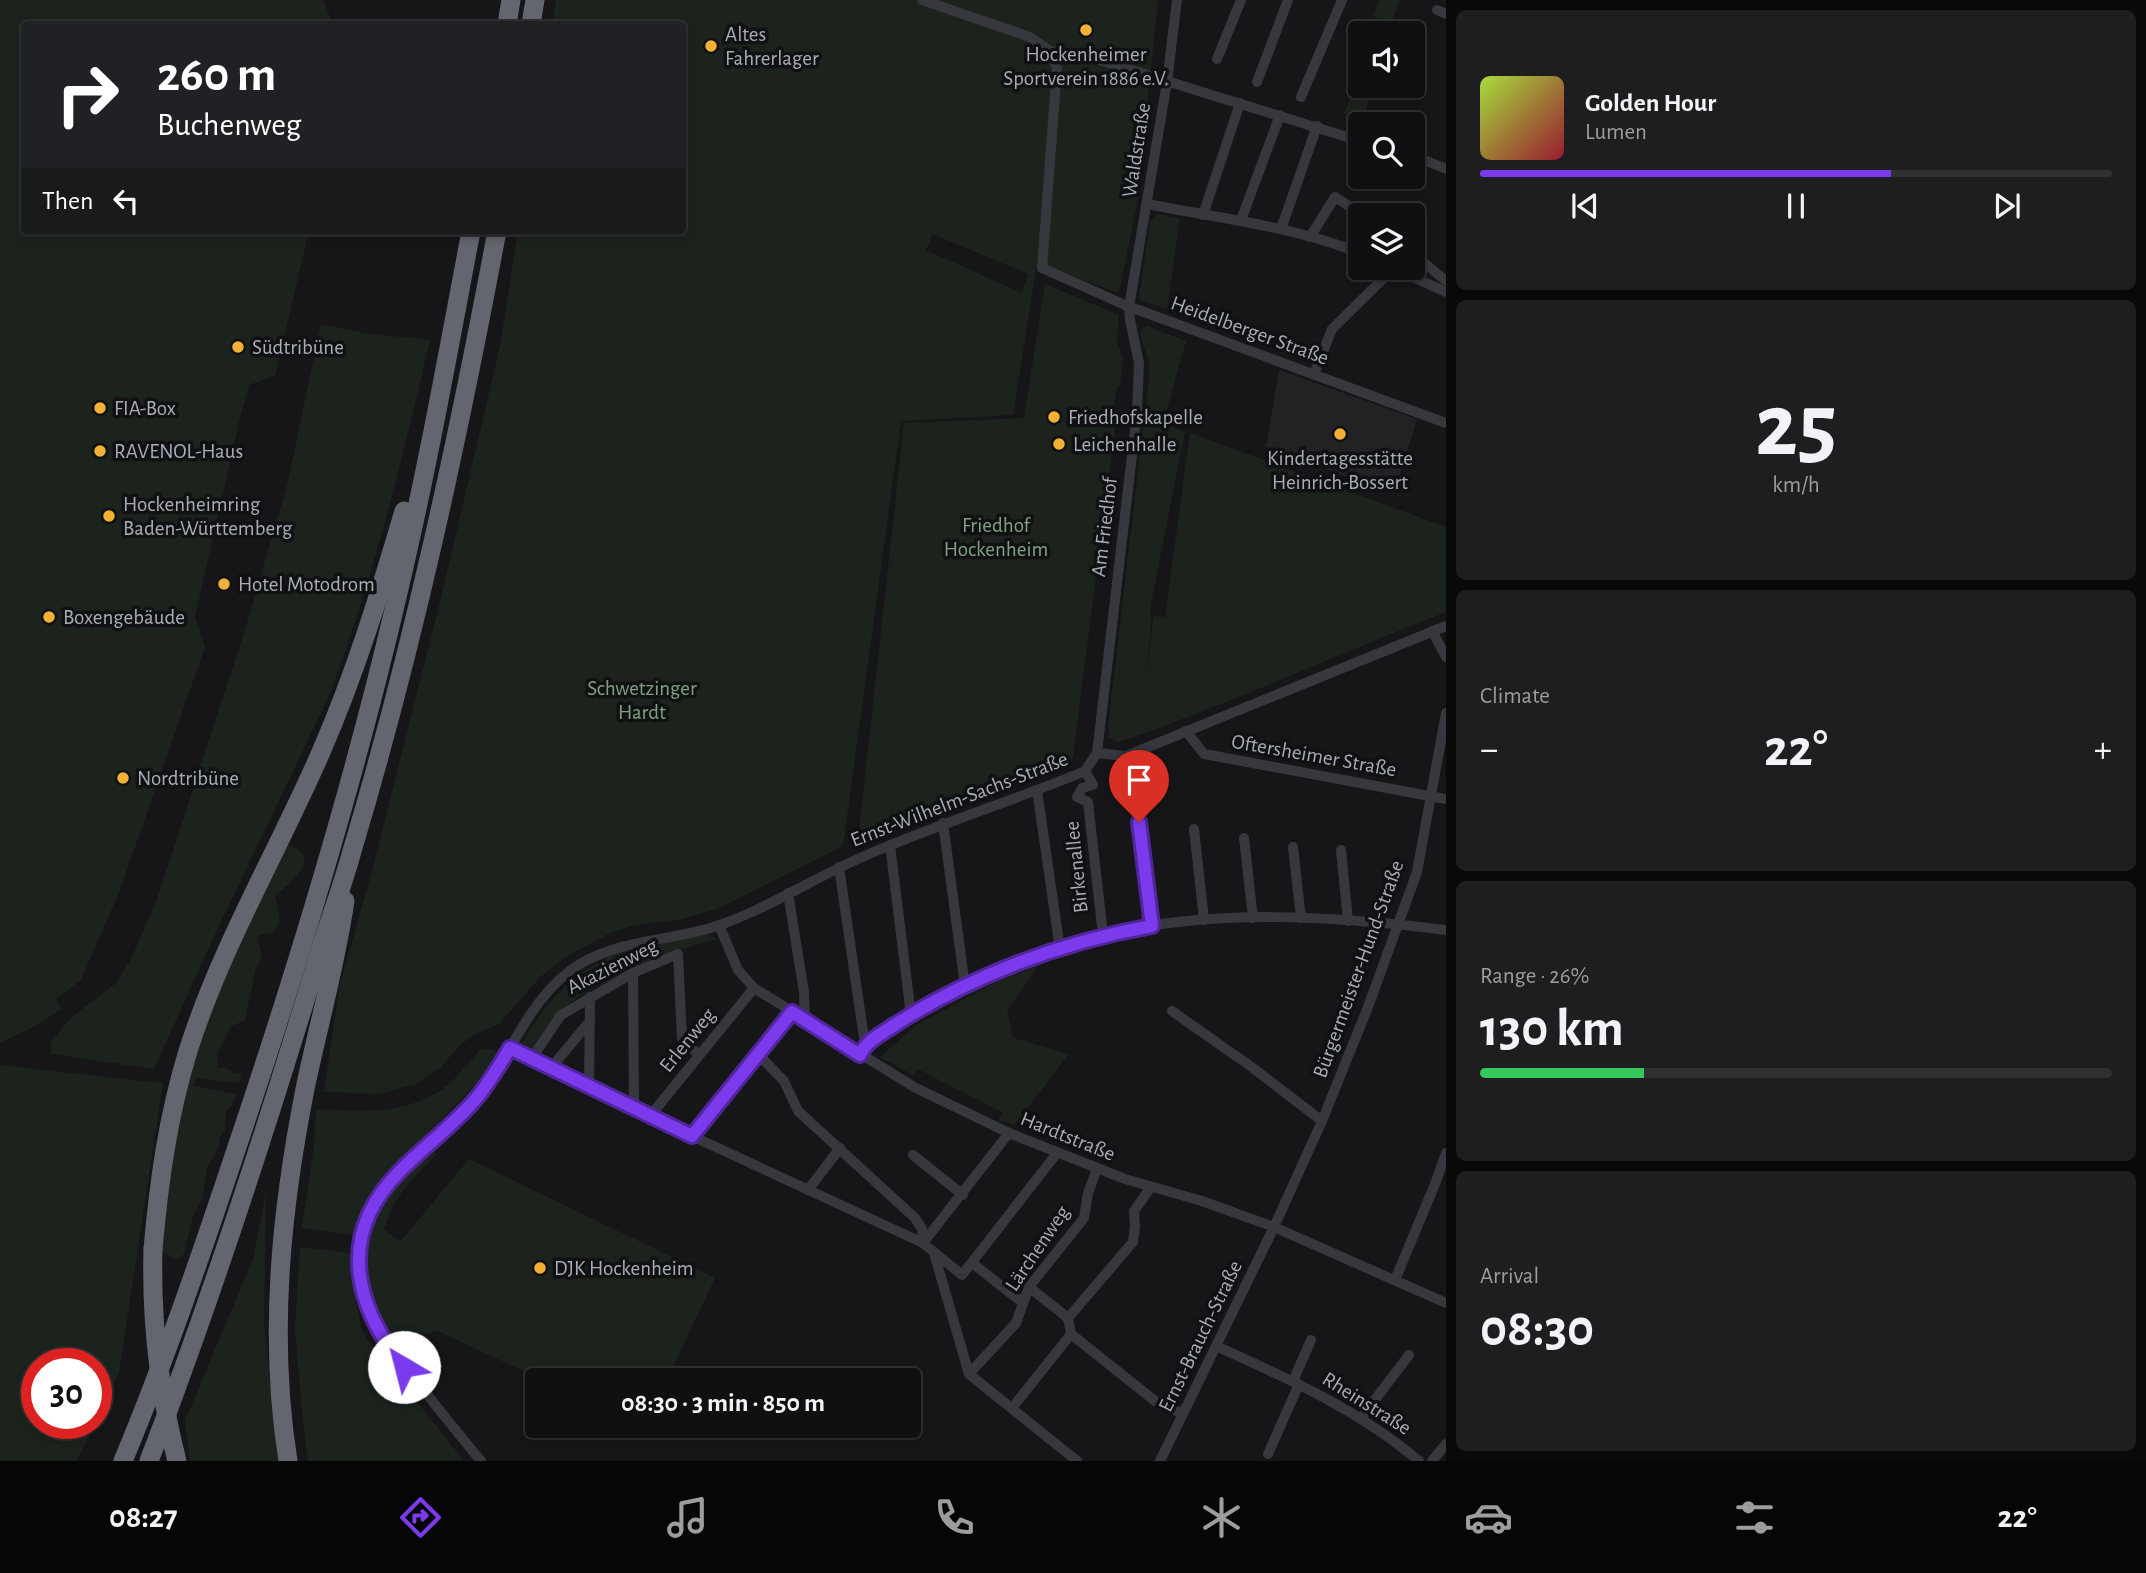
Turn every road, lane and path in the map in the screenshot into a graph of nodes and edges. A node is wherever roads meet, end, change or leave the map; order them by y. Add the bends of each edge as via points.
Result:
1 (511, 0) edge
2 (535, 0) edge
3 (922, 0) edge
4 (1177, 0) edge
5 (1241, 0) edge
6 (1288, 0) edge
7 (1342, 0) edge
8 (508, 21) edge
9 (532, 21) edge
10 (1050, 51) junction
11 (1217, 59) dead end
12 (1167, 82) junction
13 (1257, 82) dead end
14 (1301, 97) dead end
15 (1240, 103) junction
16 (1280, 115) junction
17 (1317, 127) junction
18 (1348, 137) edge
19 (1425, 160) edge
20 (1446, 169) edge
21 (1147, 204) junction
22 (1348, 205) edge
23 (1203, 215) junction
24 (1241, 220) junction
25 (1281, 229) junction
26 (470, 235) edge
27 (496, 235) edge
28 (1310, 237) junction
29 (1348, 248) edge
30 (1425, 264) edge
31 (1382, 280) edge
32 (1420, 280) edge
33 (1446, 281) edge
34 (1446, 292) edge
35 (1129, 307) junction
36 (1314, 374) junction
37 (1446, 424) edge
38 (431, 439) junction
39 (1446, 625) edge
40 (1432, 631) junction
41 (1446, 657) edge
42 (1446, 713) edge
43 (1186, 732) junction
44 (1097, 752) junction
45 (1084, 771) junction
46 (1037, 790) junction
47 (1432, 796) junction
48 (1446, 799) edge
49 (1139, 822) dead end
50 (943, 823) junction
51 (1194, 829) dead end
52 (1244, 838) dead end
53 (890, 845) junction
54 (1293, 847) dead end
55 (1341, 850) dead end
56 (352, 852) junction
57 (839, 867) junction
58 (788, 893) junction
59 (1253, 918) junction
60 (1301, 918) junction
61 (1204, 920) junction
62 (1348, 921) junction
63 (719, 925) junction
64 (1399, 925) junction
65 (1152, 926) junction
66 (1446, 930) edge
67 (1103, 935) junction
68 (1060, 949) junction
69 (633, 973) junction
70 (965, 986) junction
71 (754, 988) junction
72 (590, 997) junction
73 (1172, 1011) dead end
74 (792, 1012) junction
75 (911, 1015) junction
76 (805, 1020) junction
77 (590, 1021) junction
78 (510, 1048) junction
79 (862, 1050) junction
80 (757, 1053) junction
81 (699, 1055) junction
82 (532, 1058) junction
83 (551, 1068) junction
84 (589, 1087) junction
85 (634, 1108) junction
86 (651, 1115) junction
87 (1322, 1121) junction
88 (1009, 1133) junction
89 (692, 1136) junction
90 (840, 1148) junction
91 (1056, 1153) junction
92 (1446, 1153) edge
93 (913, 1155) dead end
94 (1097, 1169) junction
95 (1151, 1187) junction
96 (808, 1190) junction
97 (962, 1195) junction
98 (1274, 1227) junction
99 (923, 1243) junction
100 (934, 1252) junction
101 (972, 1263) junction
102 (1395, 1280) junction
103 (1028, 1287) junction
104 (1022, 1302) junction
105 (1446, 1303) edge
106 (1068, 1318) junction
107 (1071, 1334) junction
108 (1311, 1340) dead end
109 (1216, 1346) junction
110 (1409, 1355) dead end
111 (969, 1374) junction
112 (1296, 1383) junction
113 (1012, 1408) junction
114 (1183, 1414) junction
115 (1361, 1418) junction
116 (1446, 1444) edge
117 (1269, 1454) dead end
118 (123, 1461) edge
119 (149, 1461) edge
120 (177, 1461) edge
121 (288, 1461) edge
122 (481, 1461) edge
123 (1077, 1461) edge
124 (1160, 1461) edge
125 (1419, 1461) edge
126 (1432, 1461) edge

1 - 8 highway
2 - 9 highway
3 - 10 street via 1030,37
4 - 12 street, Waldstraße
5 - 11 street
6 - 13 street
7 - 14 street
10 - 12 street via 1080,54
10 - 35 street, Heidelberger Straße via 1057,68 1042,268
12 - 15 street
12 - 21 street, Waldstraße
15 - 16 street
15 - 23 street
16 - 17 street
16 - 24 street
17 - 18 street
17 - 25 street
19 - 20 street
21 - 23 street
21 - 35 street, Waldstraße
22 - 28 street via 1335,197
23 - 24 street
24 - 25 street
25 - 28 street
26 - 38 highway
27 - 56 highway via 441,505
28 - 29 street
30 - 33 street
31 - 36 street via 1332,329
32 - 34 street
35 - 36 street, Heidelberger Straße
35 - 44 street, Am Friedhof via 1139,363 1137,414
36 - 37 street, Heidelberger Straße
38 - 118 highway via 366,721 297,964 203,1247
38 - 120 highway, bridge via 416,470 342,702 211,990 180,1080 164,1148 153,1249 157,1357
39 - 40 street, Ernst-Wilhelm-Sachs-Straße
40 - 41 street
40 - 43 street, Ernst-Wilhelm-Sachs-Straße
42 - 47 street, Bürgermeister-Hund-Straße
43 - 44 street, Ernst-Wilhelm-Sachs-Straße via 1126,756
43 - 47 street, Oftersheimer Straße via 1204,754
44 - 45 street, Ernst-Wilhelm-Sachs-Straße
45 - 46 street, Ernst-Wilhelm-Sachs-Straße
45 - 67 street, Birkenallee via 1093,785 1077,797 1088,802
46 - 50 street, Ernst-Wilhelm-Sachs-Straße
46 - 68 street, Birkenallee
47 - 48 street, Oftersheimer Straße
47 - 64 street, Bürgermeister-Hund-Straße via 1417,872
49 - 65 street
50 - 53 street, Ernst-Wilhelm-Sachs-Straße
50 - 70 street
51 - 61 street
52 - 59 street
53 - 57 street, Ernst-Wilhelm-Sachs-Straße
53 - 75 street
54 - 60 street
55 - 62 street
56 - 119 highway via 221,1267
56 - 121 highway via 341,935 290,1179 279,1282 279,1386
57 - 58 street, Ernst-Wilhelm-Sachs-Straße
57 - 79 street
58 - 63 street, Ernst-Wilhelm-Sachs-Straße
58 - 76 street
59 - 60 street, Birkenallee
59 - 61 street, Birkenallee
60 - 62 street, Birkenallee
61 - 65 street, Birkenallee
62 - 64 street, Birkenallee
63 - 71 street via 738,970
63 - 78 street, Ernst-Wilhelm-Sachs-Straße via 620,946 580,965 547,992
64 - 66 street, Birkenallee
64 - 87 street, Bürgermeister-Hund-Straße
65 - 67 street, Birkenallee
67 - 68 street, Birkenallee
68 - 70 street, Birkenallee
69 - 72 street, Akazienweg
69 - 81 street, Akazienweg via 678,954 682,1039
69 - 85 street
70 - 75 street, Birkenallee
71 - 74 street
71 - 81 street, Erlenweg
72 - 77 street
72 - 82 street, Akazienweg via 561,1015
73 - 87 street
74 - 76 street
74 - 80 street
75 - 79 street, Birkenallee
76 - 79 street
77 - 83 street
77 - 84 street
78 - 82 street
78 - 122 street, Ernst-Wilhelm-Sachs-Straße via 472,1103 382,1192 369,1216 359,1255 362,1294 379,1333
79 - 88 street, Hardtstraße via 914,1087
80 - 89 street
80 - 90 street via 785,1081 798,1111
81 - 86 street, Erlenweg
82 - 83 street
83 - 84 street
84 - 85 street
85 - 86 street
86 - 89 street
87 - 98 street, Bürgermeister-Hund-Straße
88 - 91 street, Hardtstraße
88 - 97 street
89 - 96 street
90 - 96 street
90 - 99 street via 915,1218
91 - 94 street, Hardtstraße
91 - 101 street
92 - 102 street
93 - 97 street
94 - 95 street, Hardtstraße
94 - 103 street, Lärchenweg via 1084,1218
95 - 98 street, Hardtstraße
95 - 106 street via 1134,1211 1133,1242
96 - 99 street
97 - 99 street
98 - 102 street, Hardtstraße
98 - 109 street, Ernst-Brauch-Straße
99 - 100 street
100 - 101 street via 962,1275
100 - 111 street
101 - 104 street
102 - 105 street, Hardtstraße
103 - 104 street, Lärchenweg
103 - 106 street
104 - 111 street, Lärchenweg via 1016,1323
106 - 107 street
107 - 113 street
107 - 114 street via 1155,1401
108 - 112 street, Rheinstraße
109 - 112 street, Rheinstraße
109 - 114 street, Ernst-Brauch-Straße
110 - 115 street
111 - 113 street
112 - 115 street, Rheinstraße
112 - 117 street
113 - 123 street
114 - 124 street, Ernst-Brauch-Straße
115 - 125 street, Rheinstraße
116 - 126 street

